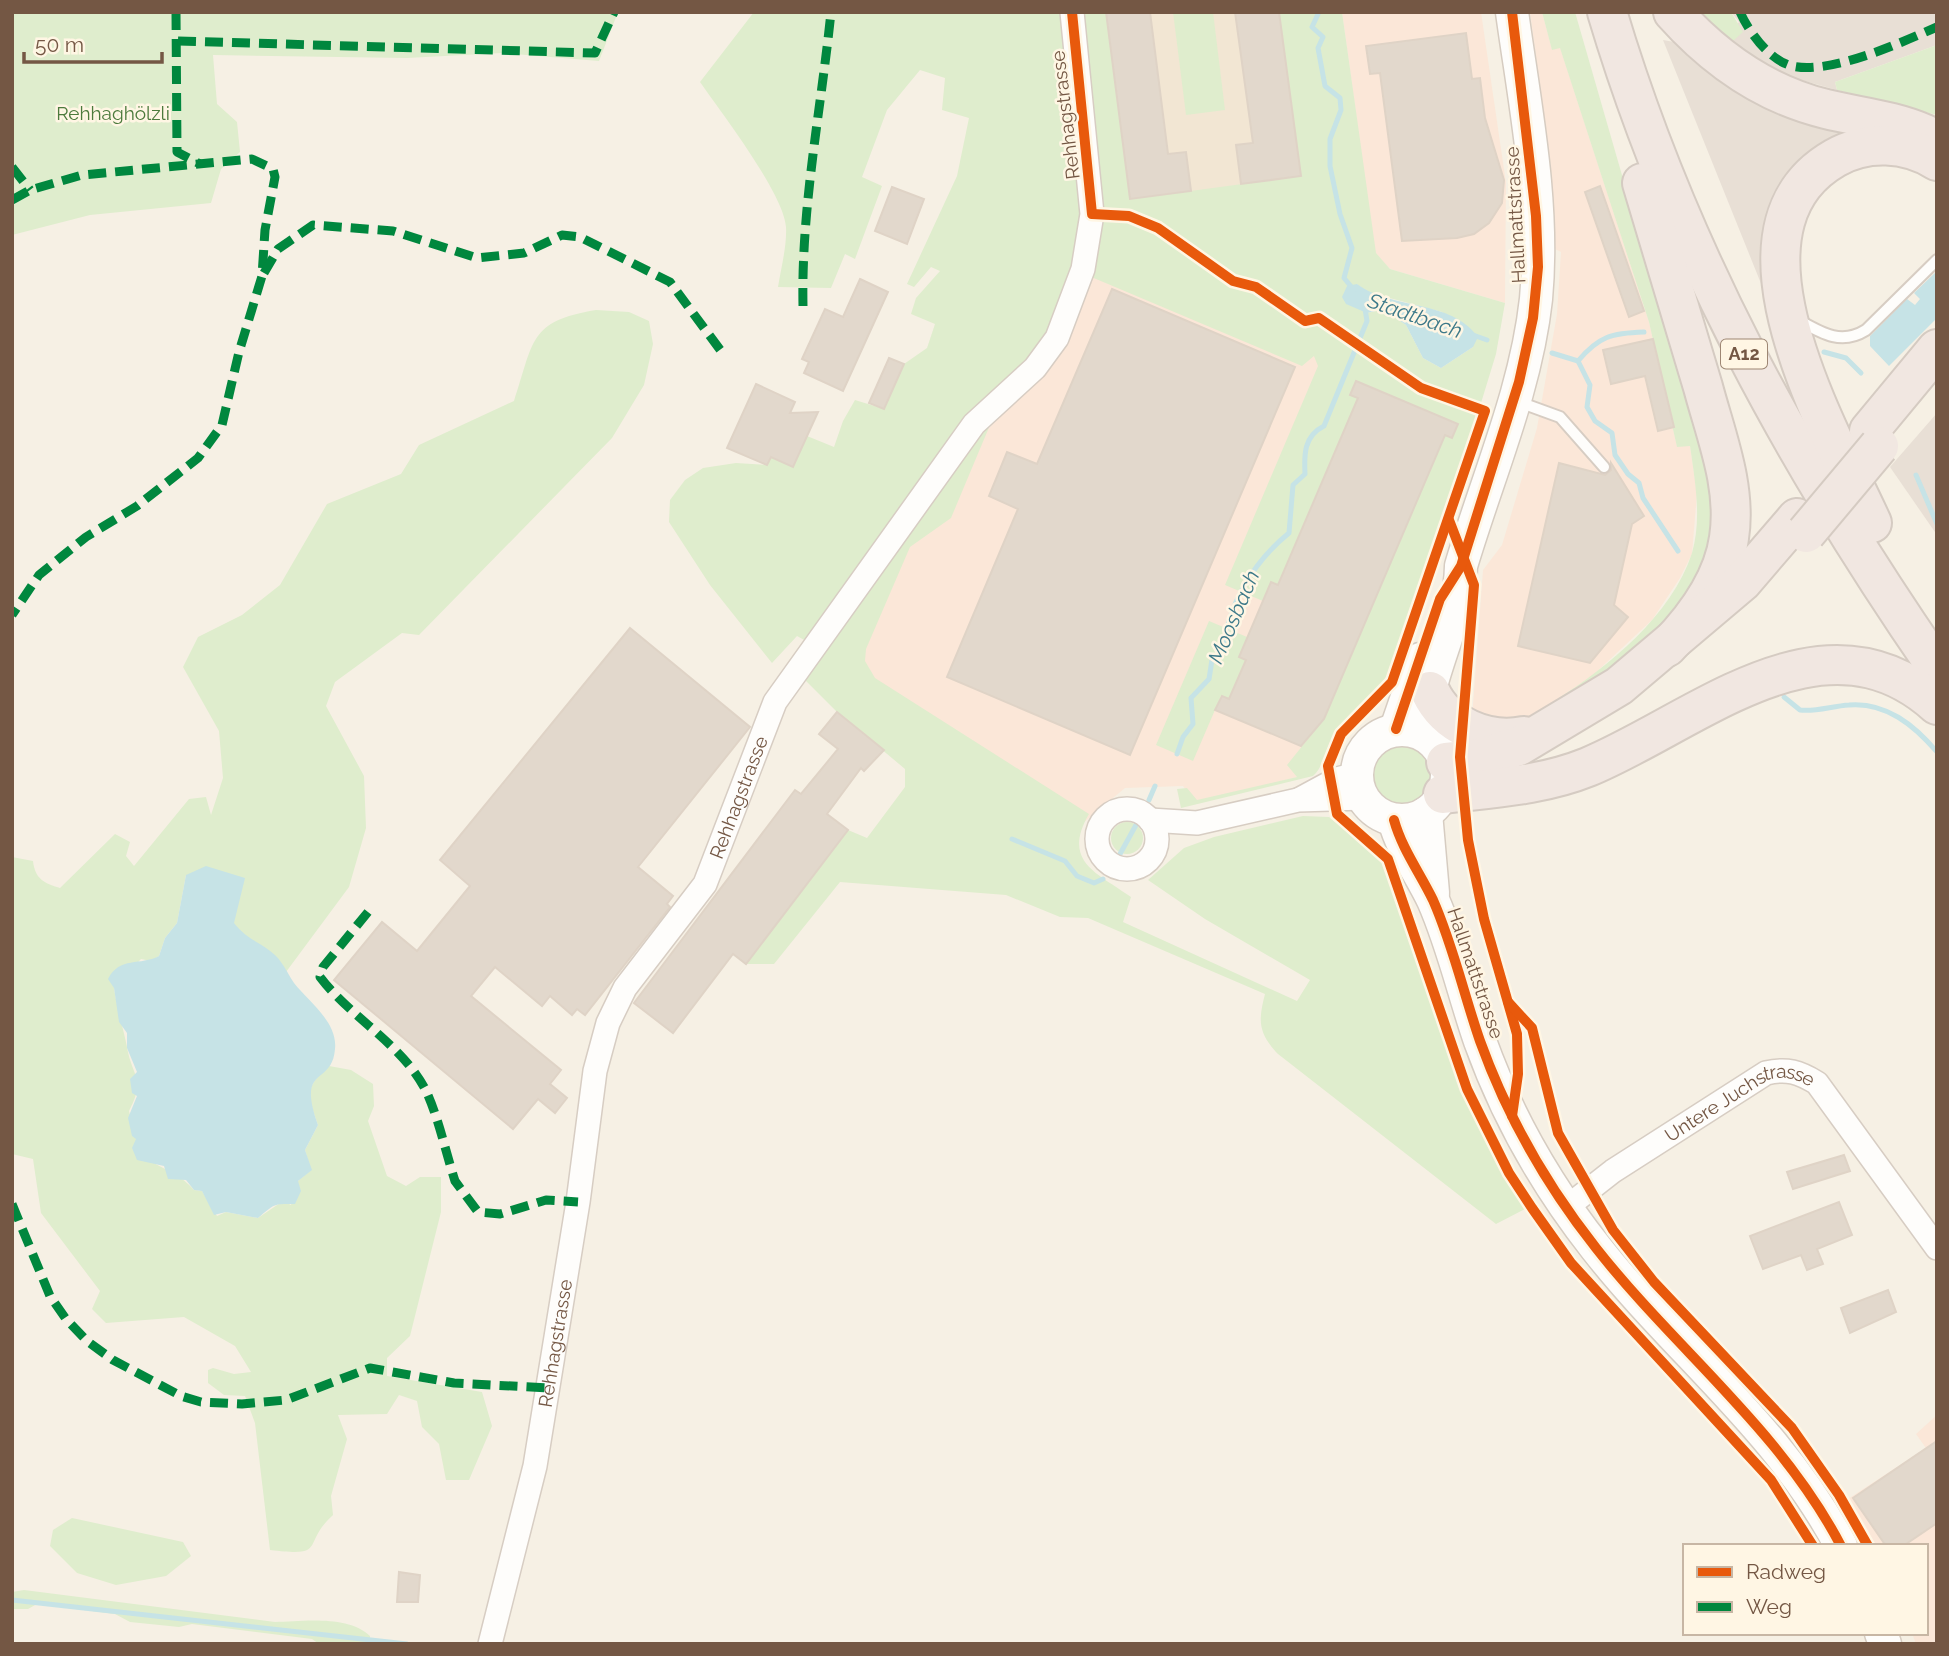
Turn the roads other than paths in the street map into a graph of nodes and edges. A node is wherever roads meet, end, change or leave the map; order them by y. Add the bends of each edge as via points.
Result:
1 (1072, 12) edge
2 (1511, 12) edge
3 (1591, 12) edge
4 (1607, 12) edge
5 (1634, 12) edge
6 (1673, 12) edge
7 (1937, 140) edge
8 (1937, 161) edge
9 (1937, 260) edge
10 (1786, 313) junction
11 (1937, 349) edge
12 (1937, 377) edge
13 (1514, 400) junction
14 (1874, 439) junction
15 (1604, 467) dead end
16 (1871, 523) junction
17 (1801, 526) junction
18 (1461, 566) junction
19 (1937, 621) edge
20 (1667, 647) junction
21 (1937, 668) edge
22 (1430, 691) junction
23 (1937, 705) edge
24 (1537, 734) junction
25 (1427, 767) junction
26 (1361, 786) junction
27 (1494, 787) junction
28 (1150, 820) junction
29 (1394, 820) junction
30 (1197, 823) junction
31 (1155, 852) junction
32 (1433, 901) junction
33 (1567, 1207) junction
34 (1937, 1248) edge
35 (1840, 1544) edge
36 (490, 1644) edge

1 - 36 street, Rehhagstrasse via 1092,214 1083,269 1057,338 1035,368 974,424 775,702 705,884 625,988 608,1023 595,1072 536,1466
2 - 13 main road, Hallmattstrasse via 1533,178 1538,256 1533,318
3 - 20 highway via 1729,491 1730,527 1723,563 1703,604
4 - 21 highway, A12 via 1668,188 1727,322 1802,459
5 - 16 highway, A12 via 1675,133 1731,268 1801,403
6 - 7 highway via 1720,58 1777,93 1906,127
8 - 10 highway via 1901,147 1866,147 1832,160 1807,180 1789,208 1782,236
9 - 10 lane via 1855,337 1838,339
10 - 16 highway via 1804,370
11 - 14 highway
12 - 14 highway
13 - 15 lane via 1560,417
13 - 18 main road, Hallmattstrasse
14 - 17 highway
16 - 19 highway, A12
17 - 20 highway
17 - 27 highway via 1719,629 1657,684 1601,724
18 - 22 main road, Hallmattstrasse via 1461,594
18 - 25 main road, Hallmattstrasse via 1440,599
20 - 24 highway via 1592,704
22 - 24 highway via 1444,712 1483,735 1515,738
22 - 25 main road, Hallmattstrasse via 1424,715
23 - 27 highway via 1897,679 1840,666 1810,666 1753,683 1588,767 1537,784
24 - 25 highway via 1499,753
25 - 26 main road via 1377,737 1368,746
25 - 27 highway
25 - 29 main road via 1407,820
25 - 32 main road, Hallmattstrasse
26 - 29 main road via 1376,811
26 - 30 street via 1337,779 1298,800
28 - 30 street
28 - 31 street via 1158,839
28 - 31 street via 1133,810 1112,813 1100,826 1097,843 1104,859 1126,870 1141,866
29 - 32 main road, Hallmattstrasse via 1401,843
30 - 31 street
32 - 33 main road, Hallmattstrasse via 1507,1105 1531,1153
33 - 34 street, Untere Juchstrasse via 1613,1171 1766,1073 1782,1069 1817,1083
33 - 35 main road, Hallmattstrasse via 1626,1284 1774,1443

